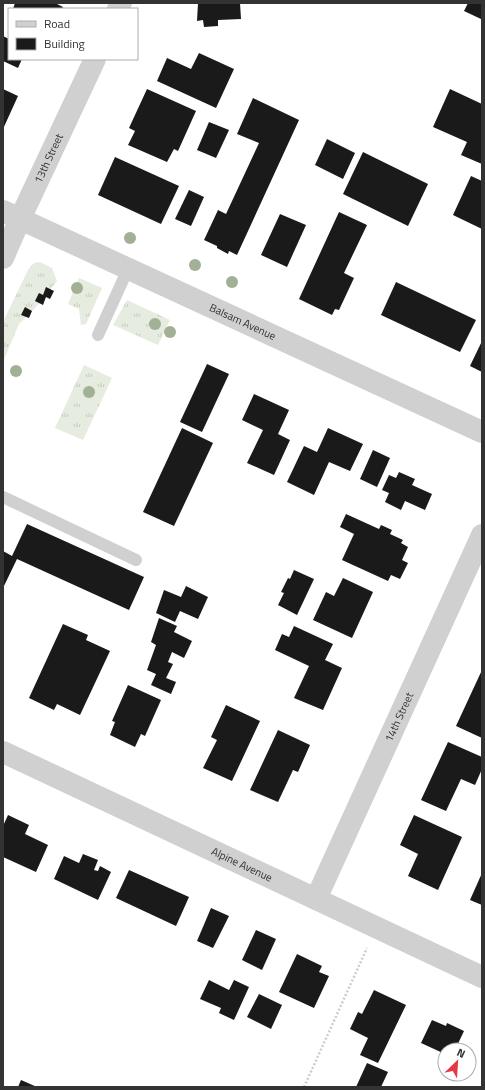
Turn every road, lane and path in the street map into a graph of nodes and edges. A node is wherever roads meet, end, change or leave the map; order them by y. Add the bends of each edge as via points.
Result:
1 (94, 60) edge
2 (12, 215) edge
3 (3, 258) edge
4 (128, 269) junction
5 (98, 335) dead end
6 (482, 432) edge
7 (3, 497) edge
8 (482, 535) edge
9 (136, 560) dead end
10 (3, 752) edge
11 (316, 899) junction
12 (376, 928) junction
13 (482, 977) edge
14 (304, 1087) edge

1 - 2 street, 13th Street
2 - 3 street, 13th Street
2 - 4 street, Balsam Avenue
4 - 5 lane
4 - 6 street, Balsam Avenue
7 - 9 lane
8 - 11 street, 14th Street
10 - 11 street, Alpine Avenue
11 - 12 street, Alpine Avenue
12 - 13 street, Alpine Avenue
12 - 14 path

